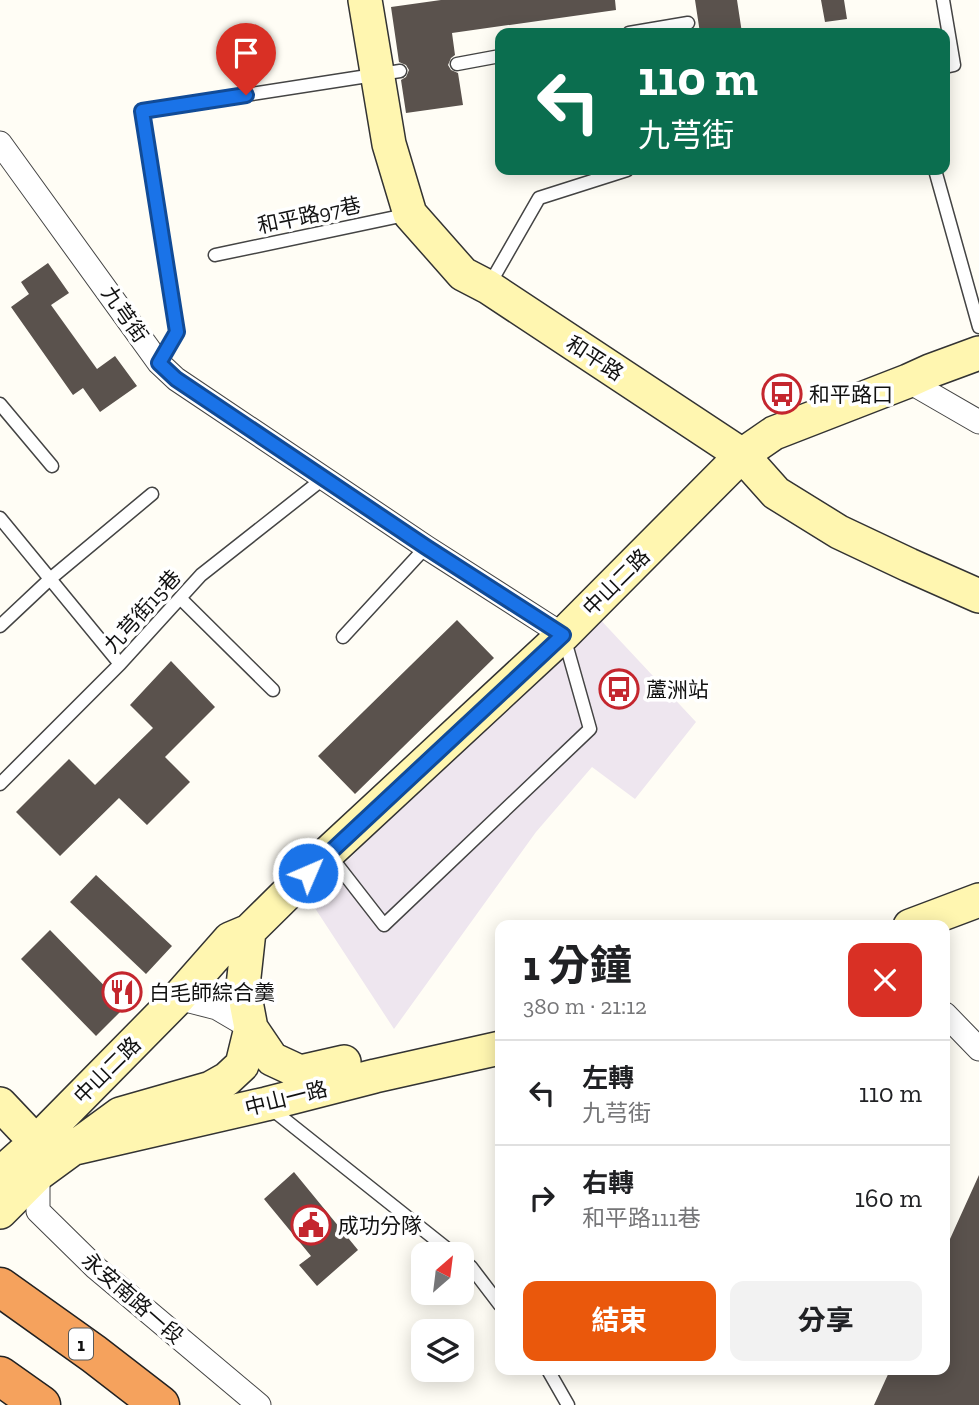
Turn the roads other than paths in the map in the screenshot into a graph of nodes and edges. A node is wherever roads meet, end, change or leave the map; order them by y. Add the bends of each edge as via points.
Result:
1 (365, 0) edge
2 (943, 0) edge
3 (688, 23) dead end
4 (658, 28) edge
5 (948, 28) edge
6 (950, 41) edge
7 (495, 57) edge
8 (457, 64) dead end
9 (950, 66) edge
10 (389, 73) junction
11 (0, 143) edge
12 (611, 175) edge
13 (936, 175) edge
14 (410, 214) junction
15 (215, 255) dead end
16 (488, 288) junction
17 (979, 327) edge
18 (979, 353) edge
19 (159, 363) junction
20 (908, 381) junction
21 (0, 404) edge
22 (979, 422) edge
23 (742, 455) junction
24 (52, 466) dead end
25 (324, 478) junction
26 (152, 494) dead end
27 (0, 519) edge
28 (426, 547) junction
29 (50, 579) junction
30 (979, 596) edge
31 (180, 598) junction
32 (0, 626) edge
33 (563, 635) junction
34 (343, 637) dead end
35 (120, 664) junction
36 (273, 690) dead end
37 (0, 784) edge
38 (328, 853) junction
39 (979, 900) edge
40 (926, 920) edge
41 (979, 922) edge
42 (249, 931) junction
43 (950, 933) edge
44 (178, 998) junction
45 (950, 1019) edge
46 (495, 1026) edge
47 (251, 1028) junction
48 (495, 1049) edge
49 (979, 1049) edge
50 (0, 1104) edge
51 (266, 1104) junction
52 (71, 1149) junction
53 (37, 1158) junction
54 (0, 1174) edge
55 (0, 1212) edge
56 (440, 1242) edge
57 (474, 1271) edge
58 (0, 1287) edge
59 (495, 1298) edge
60 (551, 1375) edge
61 (0, 1376) edge
62 (41, 1405) edge
63 (160, 1405) edge
64 (259, 1405) edge
65 (568, 1405) edge

1 - 10 street, 和平路
2 - 5 lane
3 - 4 lane
6 - 9 lane via 954,65
7 - 8 lane
10 - 14 street, 和平路 via 389,144
10 - 19 lane via 142,111 177,332
11 - 19 street, 九芎街
12 - 16 lane via 539,198
13 - 17 lane
14 - 15 lane, 和平路97巷
14 - 16 street, 和平路 via 463,274
16 - 23 street, 和平路
18 - 20 street, 中山二路
19 - 25 street, 九芎街
20 - 22 street
20 - 23 street, 中山二路 via 774,433
21 - 24 lane
23 - 30 street, 和平路 via 776,493 839,532
23 - 33 street, 中山二路
25 - 28 street, 九芎街
25 - 31 lane, 九芎街15巷 via 201,575
26 - 29 lane
27 - 29 lane
28 - 33 street, 九芎街
28 - 34 lane
29 - 32 lane
29 - 35 lane
31 - 35 lane, 九芎街15巷
31 - 36 lane
33 - 38 street, 中山二路
33 - 38 lane via 590,729 384,925
35 - 37 lane, 九芎街15巷
38 - 42 street, 中山二路
39 - 40 street
41 - 43 street
42 - 44 street, 中山二路 via 230,939
42 - 47 street, 中山一路 via 243,986
44 - 47 street via 217,1008
44 - 53 street, 中山二路
45 - 49 street
46 - 47 street, 中山一路 via 300,1072 272,1059
47 - 52 street, 中山一路 via 242,1065 227,1079 211,1088 120,1114
48 - 51 street, 中山一路
50 - 53 street
51 - 52 street, 中山一路
51 - 56 lane
52 - 53 street, 中山一路
53 - 54 street
53 - 55 street
53 - 64 street, 永安南路一段 via 38,1211 96,1268
57 - 59 lane
58 - 63 highway, 1
60 - 65 lane
61 - 62 highway

